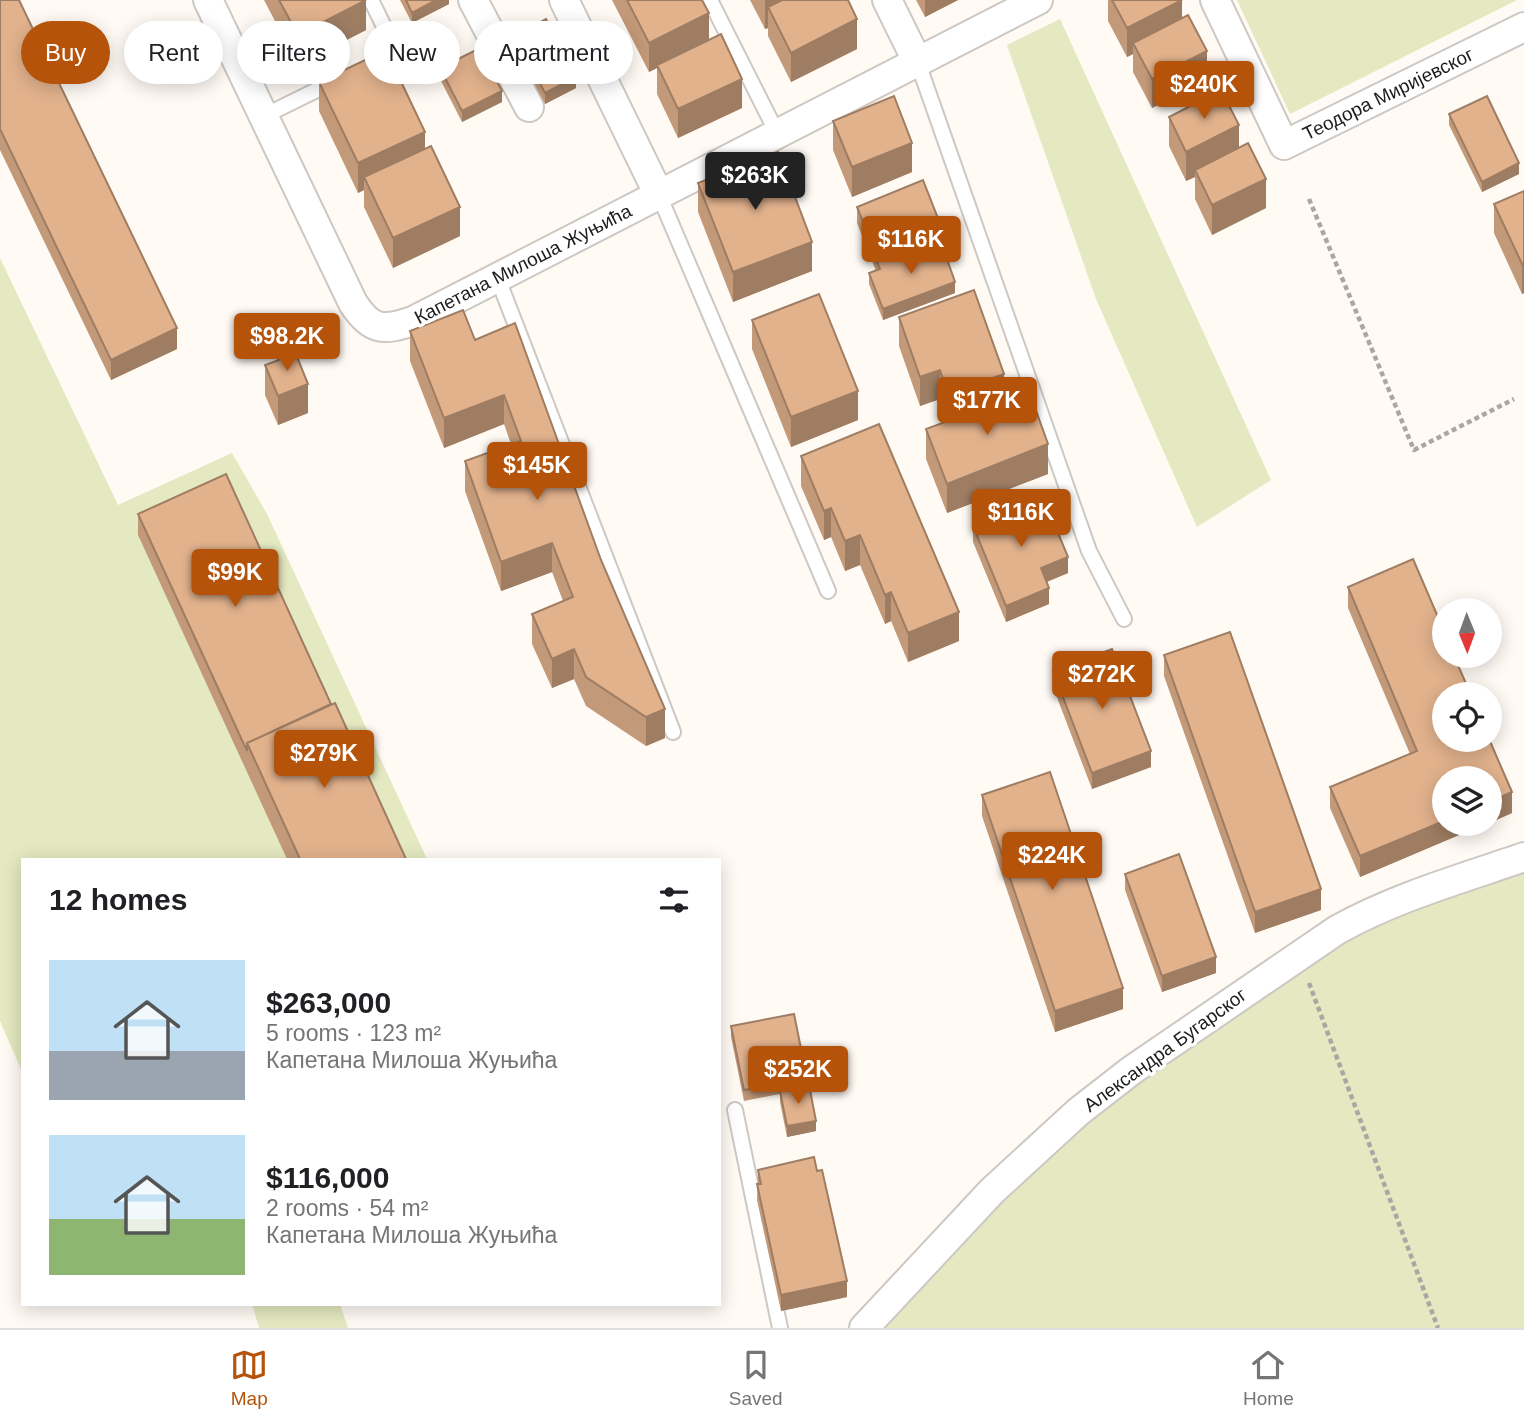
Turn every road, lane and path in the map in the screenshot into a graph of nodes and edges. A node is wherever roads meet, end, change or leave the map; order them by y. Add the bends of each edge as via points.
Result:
1 (208, 0) edge
2 (371, 0) edge
3 (473, 0) edge
4 (564, 0) edge
5 (710, 0) edge
6 (887, 0) edge
7 (1038, 0) edge
8 (1215, 0) edge
9 (1524, 27) edge
10 (918, 63) junction
11 (529, 107) dead end
12 (264, 116) junction
13 (778, 135) junction
14 (659, 195) junction
15 (1309, 199) dead end
16 (498, 278) junction
17 (1514, 399) dead end
18 (828, 591) dead end
19 (1124, 619) dead end
20 (673, 732) dead end
21 (1524, 857) edge
22 (1298, 956) junction
23 (735, 1111) dead end
24 (780, 1328) edge
25 (864, 1328) edge
26 (1438, 1328) edge

1 - 12 street, Капетана Милоша Жуњића
2 - 12 lane via 396,51
3 - 11 street
4 - 14 street
5 - 13 lane
6 - 10 street
7 - 10 street
8 - 9 street, Теодора Миријевског via 1284,145
10 - 13 street, Капетана Милоша Жуњића
10 - 19 lane via 1089,551
12 - 16 street, Капетана Милоша Жуњића via 364,320 381,328 394,327
13 - 14 street, Капетана Милоша Жуњића
14 - 16 street, Капетана Милоша Жуњића
14 - 18 lane
15 - 17 path via 1414,450
16 - 20 lane
21 - 22 street, Александра Бугарског via 1388,904
22 - 25 street, Александра Бугарског via 1078,1112 992,1191
22 - 26 path
23 - 24 lane

